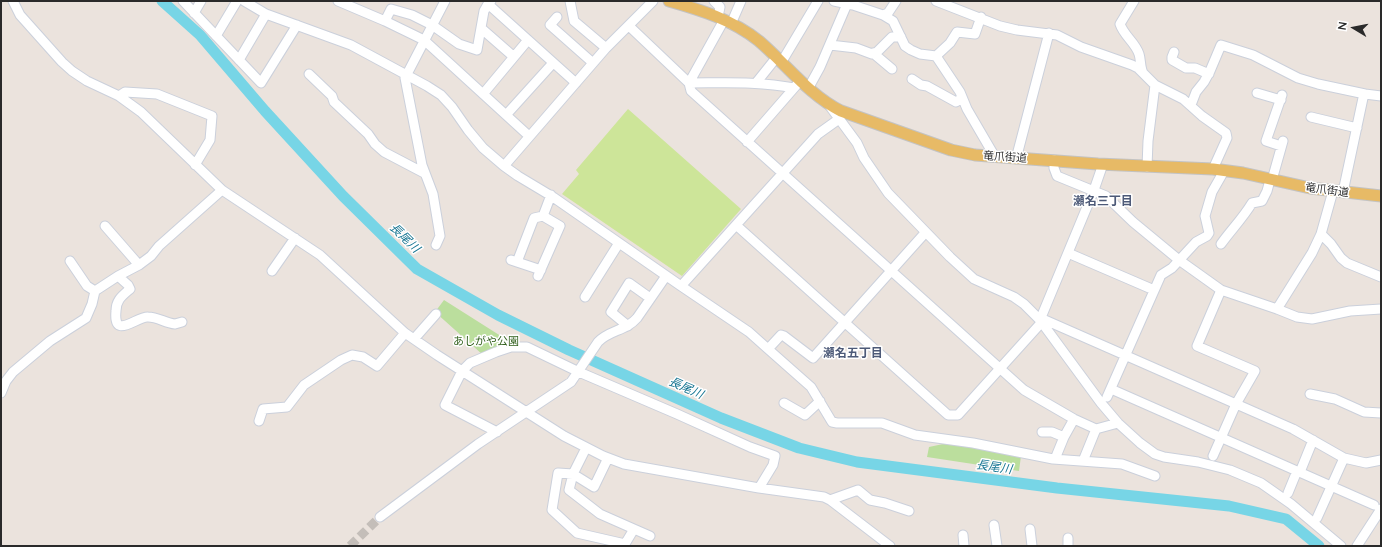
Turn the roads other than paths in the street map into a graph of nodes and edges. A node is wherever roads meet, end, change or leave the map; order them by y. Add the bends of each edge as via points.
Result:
1 (14, 1) edge
2 (183, 1) edge
3 (201, 1) edge
4 (237, 1) edge
5 (244, 1) edge
6 (338, 1) edge
7 (445, 1) edge
8 (570, 1) edge
9 (653, 1) edge
10 (669, 1) edge
11 (714, 1) edge
12 (741, 1) edge
13 (818, 1) edge
14 (834, 1) edge
15 (896, 1) edge
16 (936, 1) edge
17 (1134, 1) edge
18 (490, 3) edge
19 (847, 4) junction
20 (194, 13) junction
21 (266, 14) junction
22 (883, 15) junction
23 (557, 17) dead end
24 (980, 17) junction
25 (724, 20) junction
26 (385, 21) junction
27 (297, 25) junction
28 (432, 25) junction
29 (629, 26) junction
30 (482, 29) junction
31 (1049, 33) junction
32 (216, 36) junction
33 (901, 36) junction
34 (424, 40) junction
35 (528, 40) junction
36 (830, 45) junction
37 (606, 48) junction
38 (1174, 52) dead end
39 (873, 53) junction
40 (936, 56) junction
41 (514, 57) junction
42 (239, 60) junction
43 (779, 60) junction
44 (553, 62) junction
45 (593, 63) junction
46 (892, 69) dead end
47 (309, 74) dead end
48 (1144, 74) junction
49 (1209, 74) junction
50 (406, 75) junction
51 (912, 79) dead end
52 (576, 83) junction
53 (689, 83) junction
54 (756, 83) junction
55 (801, 85) junction
56 (1155, 85) junction
57 (1257, 93) dead end
58 (483, 94) junction
59 (1365, 94) junction
60 (119, 96) junction
61 (1381, 96) edge
62 (962, 98) junction
63 (829, 105) junction
64 (1191, 105) junction
65 (506, 115) junction
66 (1311, 117) dead end
67 (838, 119) junction
68 (1356, 128) junction
69 (529, 136) junction
70 (747, 142) junction
71 (995, 157) junction
72 (1016, 159) junction
73 (1054, 160) junction
74 (1103, 164) junction
75 (195, 165) junction
76 (504, 166) junction
77 (1147, 167) junction
78 (1218, 170) junction
79 (424, 173) junction
80 (782, 174) junction
81 (1271, 180) junction
82 (222, 190) junction
83 (1094, 190) junction
84 (1338, 192) junction
85 (551, 195) junction
86 (1381, 196) edge
87 (544, 216) junction
88 (736, 225) junction
89 (105, 226) dead end
90 (925, 233) junction
91 (1321, 234) junction
92 (295, 238) junction
93 (619, 243) junction
94 (1221, 244) dead end
95 (436, 245) dead end
96 (1068, 253) junction
97 (1179, 260) junction
98 (70, 261) dead end
99 (139, 265) junction
100 (272, 270) dead end
101 (891, 270) junction
102 (118, 276) junction
103 (666, 276) junction
104 (1381, 277) edge
105 (681, 286) junction
106 (1154, 290) junction
107 (1221, 290) junction
108 (95, 291) junction
109 (585, 298) dead end
110 (650, 298) junction
111 (1278, 309) junction
112 (1381, 309) edge
113 (436, 314) dead end
114 (182, 322) dead end
115 (1040, 322) junction
116 (844, 323) junction
117 (628, 326) junction
118 (406, 332) junction
119 (414, 339) junction
120 (768, 349) junction
121 (1125, 355) junction
122 (1000, 367) junction
123 (462, 371) junction
124 (579, 372) junction
125 (1, 392) edge
126 (1310, 394) dead end
127 (820, 401) junction
128 (784, 403) dead end
129 (1236, 404) junction
130 (527, 412) junction
131 (1381, 413) edge
132 (1074, 419) junction
133 (259, 421) dead end
134 (1118, 423) junction
135 (1096, 429) junction
136 (497, 432) junction
137 (1042, 432) dead end
138 (1064, 437) junction
139 (1221, 438) junction
140 (1313, 440) junction
141 (586, 448) junction
142 (1213, 456) dead end
143 (608, 458) junction
144 (1344, 458) junction
145 (1055, 459) junction
146 (1381, 460) edge
147 (1083, 461) junction
148 (1299, 472) junction
149 (573, 474) junction
150 (1155, 476) dead end
151 (1332, 486) junction
152 (759, 488) junction
153 (1288, 493) dead end
154 (830, 500) junction
155 (1378, 507) edge
156 (909, 511) dead end
157 (380, 517) tunnel mouth
158 (1317, 518) dead end
159 (994, 525) dead end
160 (634, 529) junction
161 (1030, 529) dead end
162 (963, 535) dead end
163 (650, 536) dead end
164 (890, 546) edge
165 (964, 546) edge
166 (997, 546) edge
167 (1032, 546) edge
168 (1341, 546) edge
169 (1357, 546) edge

1 - 60 street via 20,15 62,62 83,78
2 - 20 street
3 - 20 street
4 - 32 street
5 - 21 street
6 - 26 street
7 - 28 street
8 - 37 street via 574,21
9 - 29 street
10 - 25 main road, 竜爪街道
11 - 25 street via 720,7
12 - 25 street
13 - 43 street
14 - 19 street
15 - 22 street via 888,13
16 - 24 street
17 - 48 street via 1120,24 1122,31 1139,54
18 - 30 street via 484,12
18 - 35 street
19 - 22 street
19 - 36 street
20 - 32 street
21 - 27 street
21 - 42 street
22 - 33 street via 893,21
23 - 45 street via 550,24
24 - 31 street via 1017,30
24 - 40 street via 975,34 957,32
25 - 43 main road, 竜爪街道 via 758,41
25 - 53 street
26 - 28 street via 391,9
26 - 34 street
27 - 42 street via 260,83
27 - 50 street via 351,45
28 - 30 street via 459,44 477,50
28 - 34 street
29 - 37 street
29 - 53 street
30 - 41 street
31 - 48 street via 1132,64
31 - 72 street
32 - 42 street
33 - 39 street via 892,37
33 - 40 street via 905,46 911,50
34 - 50 street
34 - 58 street
35 - 41 street
35 - 44 street
36 - 39 street
36 - 55 street via 820,67
37 - 45 street
38 - 49 street via 1172,60 1186,68 1195,68
39 - 46 street
40 - 62 street
41 - 58 street
43 - 54 street
43 - 55 main road, 竜爪街道
44 - 52 street
44 - 65 street
45 - 52 street
47 - 79 street via 384,152
48 - 56 street
49 - 59 street via 1221,46 1253,55 1298,78
49 - 64 street via 1196,92
50 - 76 street via 441,95 483,148
50 - 79 street
51 - 62 street via 956,102
52 - 69 street
53 - 54 street
53 - 70 street via 691,90
54 - 55 street
55 - 63 main road, 竜爪街道
55 - 70 street
56 - 64 street
56 - 77 street
57 - 81 street via 1282,98 1266,141 1282,143
58 - 65 street
59 - 61 street
59 - 68 street
60 - 75 street via 141,112
60 - 75 street via 125,92 157,94 212,116 210,140
62 - 71 street
63 - 67 street
63 - 71 main road, 竜爪街道 via 950,150
64 - 78 street via 1226,133 1227,138
65 - 69 street
66 - 68 street
67 - 80 street via 818,134
67 - 90 street via 888,193
68 - 84 street
69 - 76 street
70 - 80 street
71 - 72 main road, 竜爪街道
72 - 73 main road, 竜爪街道
73 - 74 main road, 竜爪街道
73 - 83 street via 1057,176
74 - 77 main road, 竜爪街道
74 - 83 street
75 - 82 street
76 - 85 street
77 - 78 main road, 竜爪街道
78 - 81 main road, 竜爪街道
78 - 97 street via 1205,216 1209,233 1196,242
79 - 95 street via 433,194 440,236
80 - 88 street
80 - 101 street
81 - 84 main road, 竜爪街道
81 - 94 street via 1262,201 1252,204
82 - 92 street
82 - 99 street
83 - 96 street
83 - 97 street via 1106,196
84 - 86 main road, 竜爪街道
84 - 91 street
85 - 87 street
85 - 93 street
87 - 87 street via 560,226 539,273 514,261 534,218
88 - 105 street
88 - 116 street
89 - 99 street
90 - 101 street
90 - 115 street via 974,279 1014,297
91 - 104 street via 1347,264
91 - 111 street
92 - 100 street
92 - 118 street via 320,255
93 - 103 street
93 - 109 street
96 - 106 street
96 - 115 street
97 - 106 street via 1160,275
97 - 107 street
98 - 108 street via 88,286
99 - 102 street
101 - 116 street
101 - 122 street
102 - 108 street
102 - 114 street via 130,289 116,305 115,318 118,324 127,325 146,316 175,324
103 - 105 street
103 - 110 street
105 - 120 street via 749,332
106 - 121 street
107 - 111 street
107 - 129 street via 1198,346 1255,371
108 - 125 street via 86,318 50,341 13,372
110 - 117 street via 637,318
110 - 117 street via 629,283 611,312
111 - 112 street via 1297,317 1312,319 1350,311
113 - 119 street
115 - 121 street via 1045,320
115 - 122 street
115 - 134 street
116 - 120 street via 813,358 780,335
116 - 122 street via 948,416 958,415
117 - 124 street via 603,336
118 - 119 street
118 - 133 street via 377,366 363,357 352,355 341,360 304,385 288,407 263,409
119 - 123 street
120 - 127 street via 805,380
121 - 129 street
121 - 139 street via 1109,393
122 - 132 street via 1024,390
123 - 124 street via 470,363 511,347 527,347
123 - 130 street
123 - 136 street via 445,405
124 - 130 street via 571,382
124 - 152 street via 776,456
126 - 131 street via 1334,399 1364,412
127 - 128 street via 805,415
127 - 145 street via 832,422 837,424 882,423 915,435
129 - 139 street
129 - 140 street
130 - 136 street
130 - 141 street
132 - 135 street
132 - 138 street
134 - 135 street
134 - 168 street via 1155,454 1230,470 1261,483 1291,504
135 - 147 street
136 - 157 street
137 - 138 street via 1052,432
138 - 145 street
139 - 142 street
139 - 148 street
140 - 144 street
140 - 148 street
141 - 143 street
141 - 149 street
143 - 149 street via 594,487
143 - 152 street via 624,464
144 - 146 street via 1366,463
144 - 151 street
145 - 147 street
147 - 150 street via 1122,464
148 - 151 street
148 - 153 street
149 - 160 street via 569,490 600,514
149 - 160 street via 558,473 552,510 577,533 625,544
151 - 155 street
151 - 158 street
152 - 154 street
154 - 156 street via 858,490 870,500
154 - 164 street
155 - 169 street
159 - 166 street
160 - 163 street
161 - 167 street
162 - 165 street

